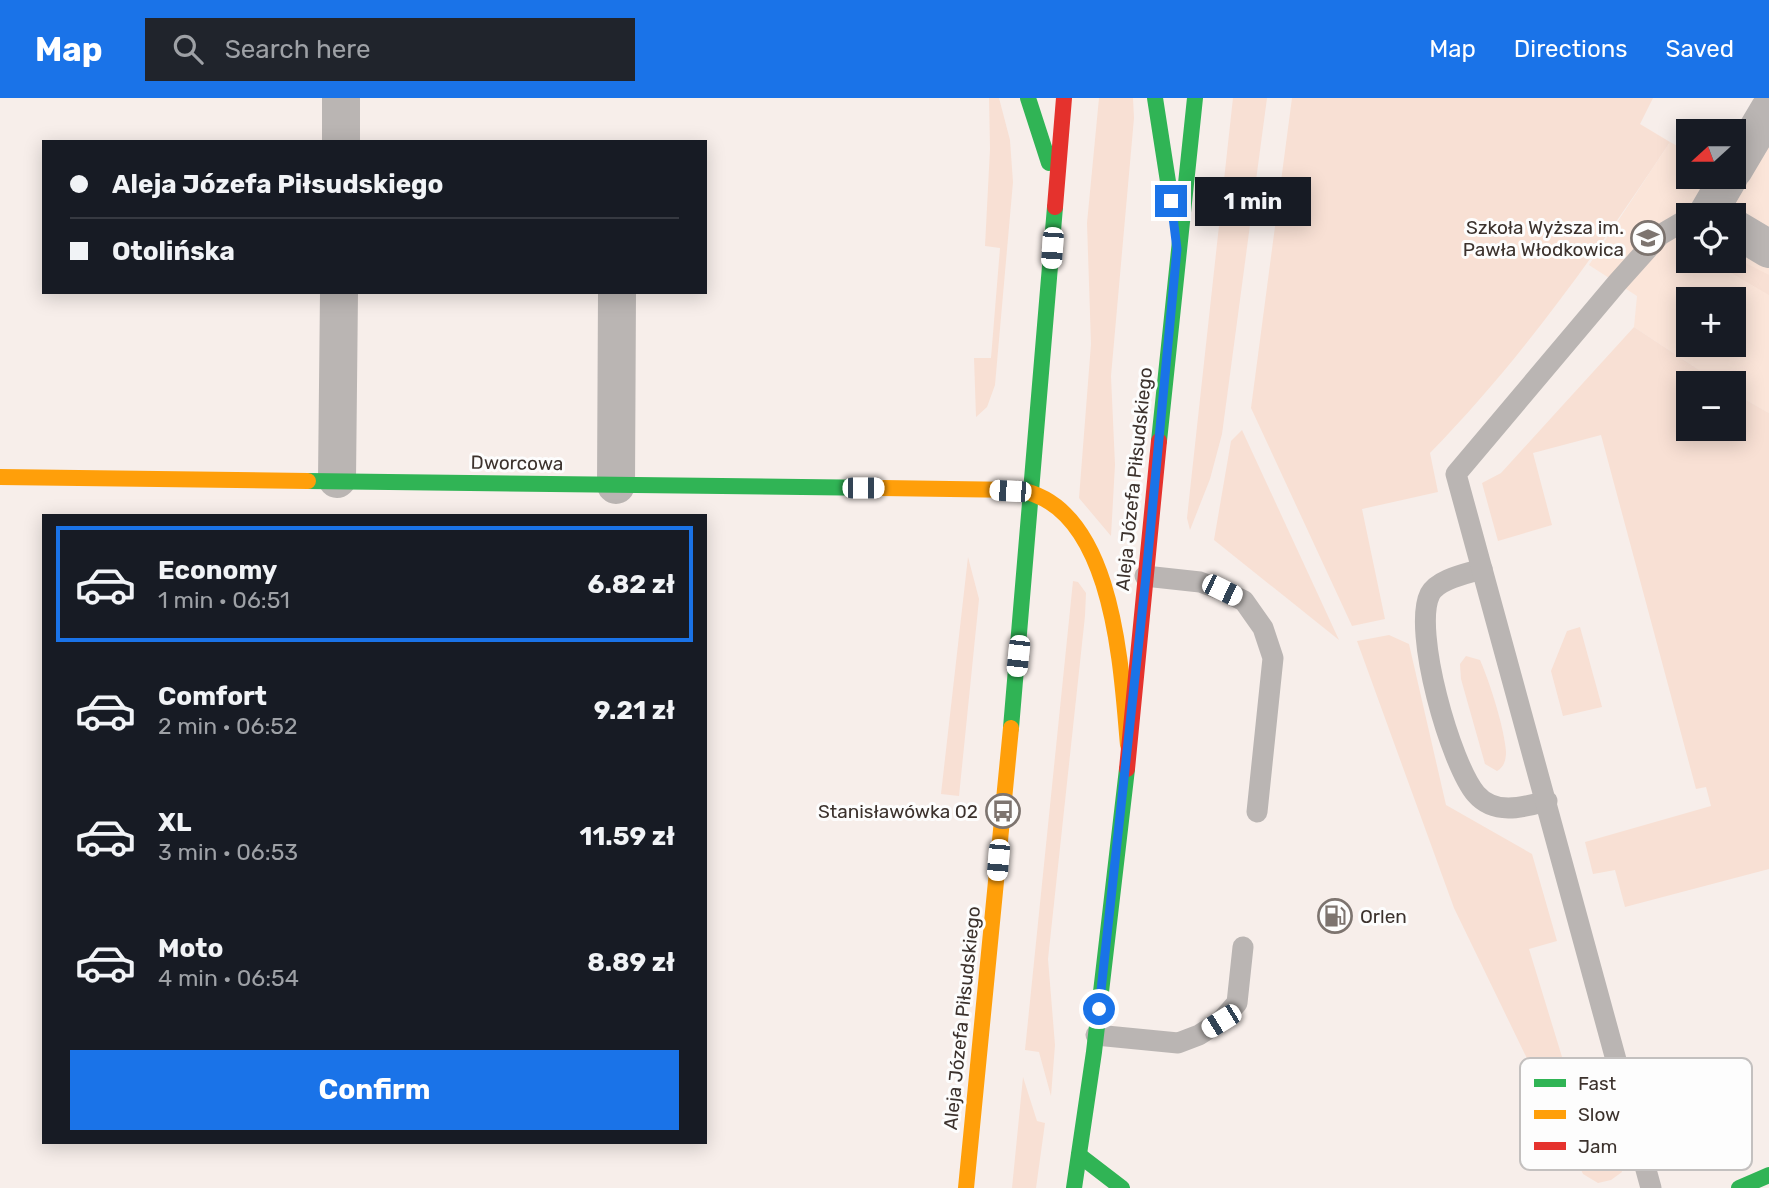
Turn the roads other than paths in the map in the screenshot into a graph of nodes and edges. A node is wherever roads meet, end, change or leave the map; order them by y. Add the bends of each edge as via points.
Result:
1 (341, 98) edge
2 (1028, 98) edge
3 (1064, 98) edge
4 (1155, 98) edge
5 (1195, 98) edge
6 (1769, 110) edge
7 (341, 140) edge
8 (1746, 149) edge
9 (1054, 221) junction
10 (1676, 229) edge
11 (1746, 237) edge
12 (1769, 248) edge
13 (1177, 249) junction
14 (339, 294) edge
15 (617, 294) edge
16 (0, 477) edge
17 (337, 479) junction
18 (616, 485) junction
19 (1033, 493) junction
20 (1482, 569) junction
21 (1146, 576) junction
22 (1128, 745) junction
23 (1546, 801) junction
24 (1257, 812) dead end
25 (1242, 947) dead end
26 (1096, 1035) junction
27 (1616, 1058) edge
28 (1079, 1155) junction
29 (1646, 1170) edge
30 (1769, 1175) edge
31 (968, 1185) edge
32 (1074, 1188) edge
33 (1122, 1188) edge
34 (1651, 1188) edge
35 (1739, 1188) edge

1 - 7 street
2 - 9 main road via 1049,162
3 - 9 main road, Aleja Józefa Piłsudskiego
4 - 13 main road
5 - 13 main road, Aleja Józefa Piłsudskiego
6 - 8 street
9 - 19 main road, Aleja Józefa Piłsudskiego
10 - 20 lane via 1660,235 1456,474
11 - 12 street
13 - 21 main road, Aleja Józefa Piłsudskiego
14 - 17 street
15 - 18 street
16 - 17 main road, Dworcowa
17 - 18 main road, Dworcowa
18 - 19 main road, Dworcowa
19 - 22 main road via 1061,511 1097,563 1114,620
19 - 31 main road, Aleja Józefa Piłsudskiego
20 - 23 lane
20 - 23 lane via 1446,581 1430,592 1424,617 1427,652 1443,718 1477,796 1506,809
21 - 22 main road, Aleja Józefa Piłsudskiego
21 - 24 lane via 1200,582 1222,590 1244,601 1263,628 1273,658
22 - 26 main road, Aleja Józefa Piłsudskiego
23 - 27 lane
25 - 26 lane via 1237,1003 1199,1035 1178,1043
26 - 28 main road, Aleja Józefa Piłsudskiego
28 - 32 main road, Aleja Józefa Piłsudskiego
28 - 33 main road
29 - 34 lane
30 - 35 main road

